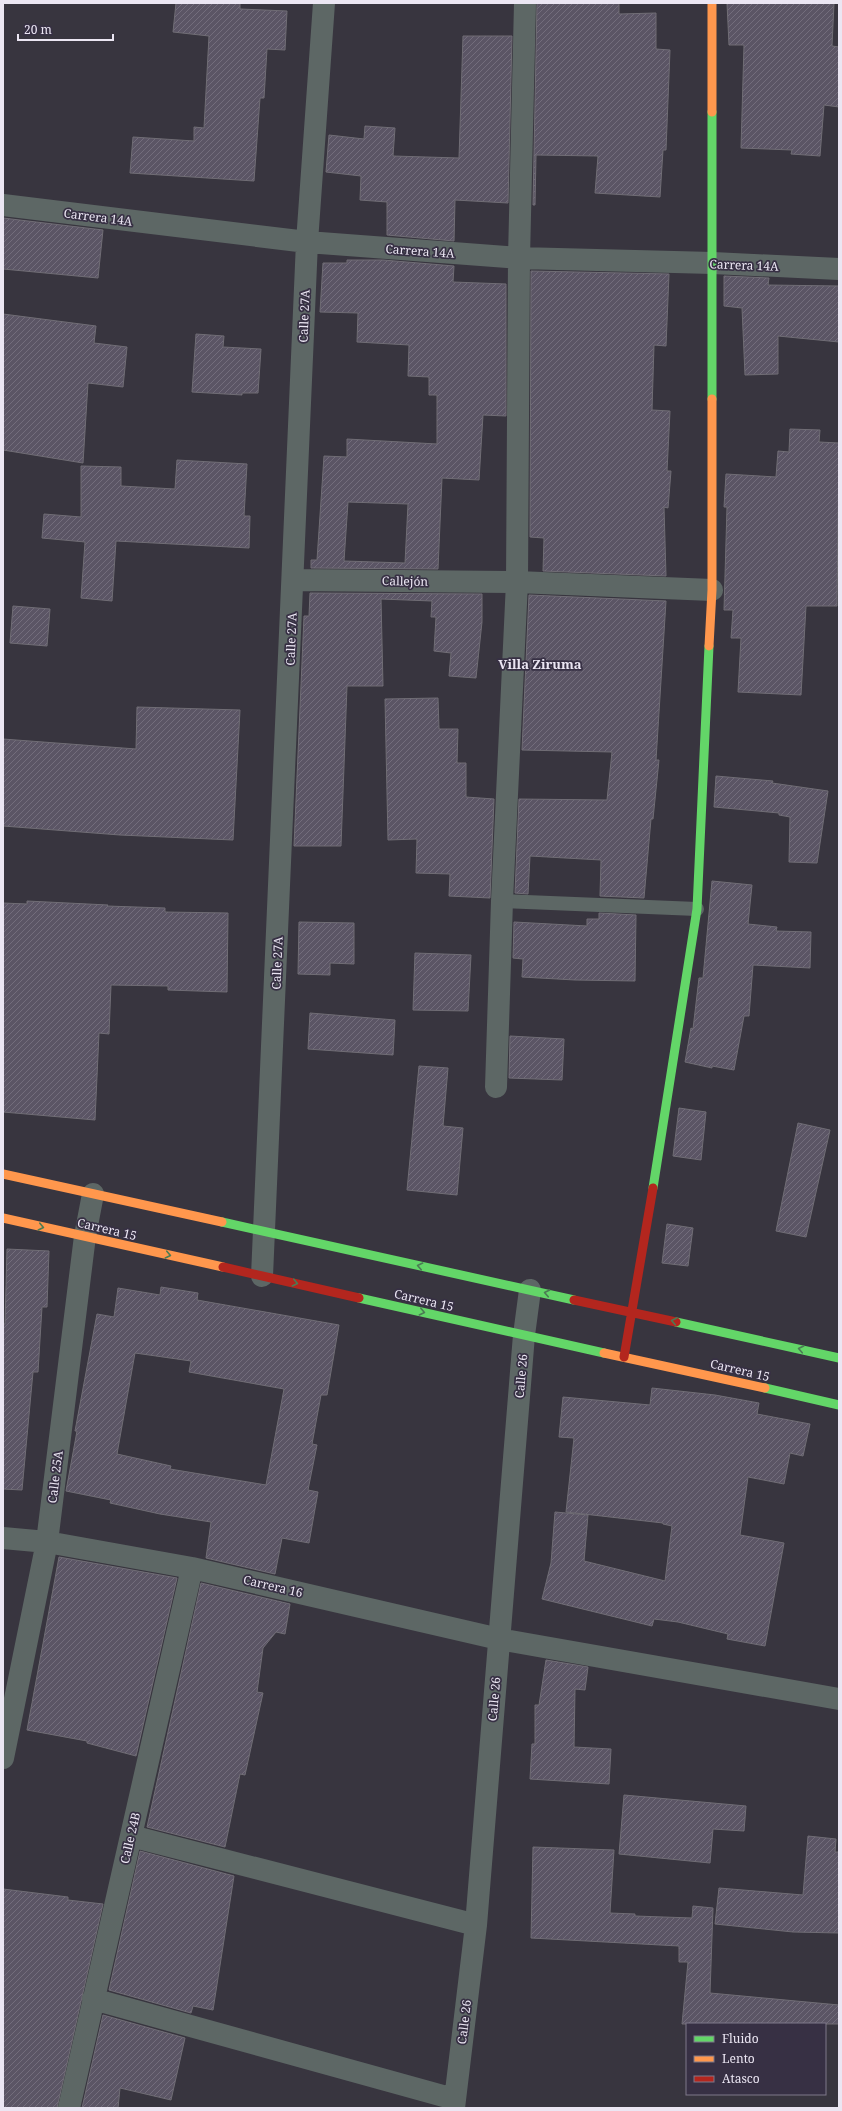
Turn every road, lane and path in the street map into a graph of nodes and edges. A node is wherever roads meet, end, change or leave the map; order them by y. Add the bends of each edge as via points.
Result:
1 (324, 3) edge
2 (525, 3) edge
3 (712, 3) edge
4 (3, 205) edge
5 (307, 242) junction
6 (519, 258) junction
7 (713, 263) junction
8 (839, 269) edge
9 (294, 580) junction
10 (517, 582) junction
11 (712, 590) junction
12 (502, 901) junction
13 (697, 909) junction
14 (496, 1087) dead end
15 (3, 1174) edge
16 (93, 1194) junction
17 (3, 1218) edge
18 (266, 1232) junction
19 (86, 1236) junction
20 (262, 1276) junction
21 (530, 1290) junction
22 (633, 1312) junction
23 (524, 1334) junction
24 (624, 1357) junction
25 (839, 1358) edge
26 (839, 1404) edge
27 (3, 1538) edge
28 (46, 1542) junction
29 (192, 1568) junction
30 (499, 1639) junction
31 (839, 1699) edge
32 (3, 1758) edge
33 (131, 1836) junction
34 (476, 1925) junction
35 (94, 1999) junction
36 (454, 2104) edge
37 (69, 2108) edge

1 - 5 street, Calle 27A
2 - 6 street
3 - 7 street
4 - 5 street, Carrera 14A
5 - 6 street, Carrera 14A
5 - 9 street, Calle 27A
6 - 7 street, Carrera 14A
6 - 10 street
7 - 8 street, Carrera 14A
7 - 11 street
9 - 10 street, Callejón
9 - 18 street, Calle 27A
10 - 11 street, Callejón
10 - 12 street
11 - 13 street
12 - 13 lane
12 - 14 street
13 - 22 street
15 - 16 street
16 - 18 street
16 - 19 street, Calle 25A
17 -> 19 street, Carrera 15
18 - 20 street, Calle 27A
21 -> 18 street
19 -> 20 street, Carrera 15
19 - 28 street, Calle 25A
20 -> 23 street, Carrera 15
22 -> 21 street
21 - 23 street, Calle 26
22 - 24 street
25 -> 22 street
23 - 24 street, Carrera 15
23 - 30 street, Calle 26
24 - 26 street, Carrera 15
27 - 28 street, Carrera 16
28 - 29 street, Carrera 16
28 - 32 street, Calle 25A
29 - 30 street, Carrera 16
29 - 33 street, Calle 24B
30 - 31 street, Carrera 16
30 - 34 street, Calle 26
33 - 34 street
33 - 35 street, Calle 24B
34 - 36 street, Calle 26
35 - 36 street
35 - 37 street, Calle 24B

